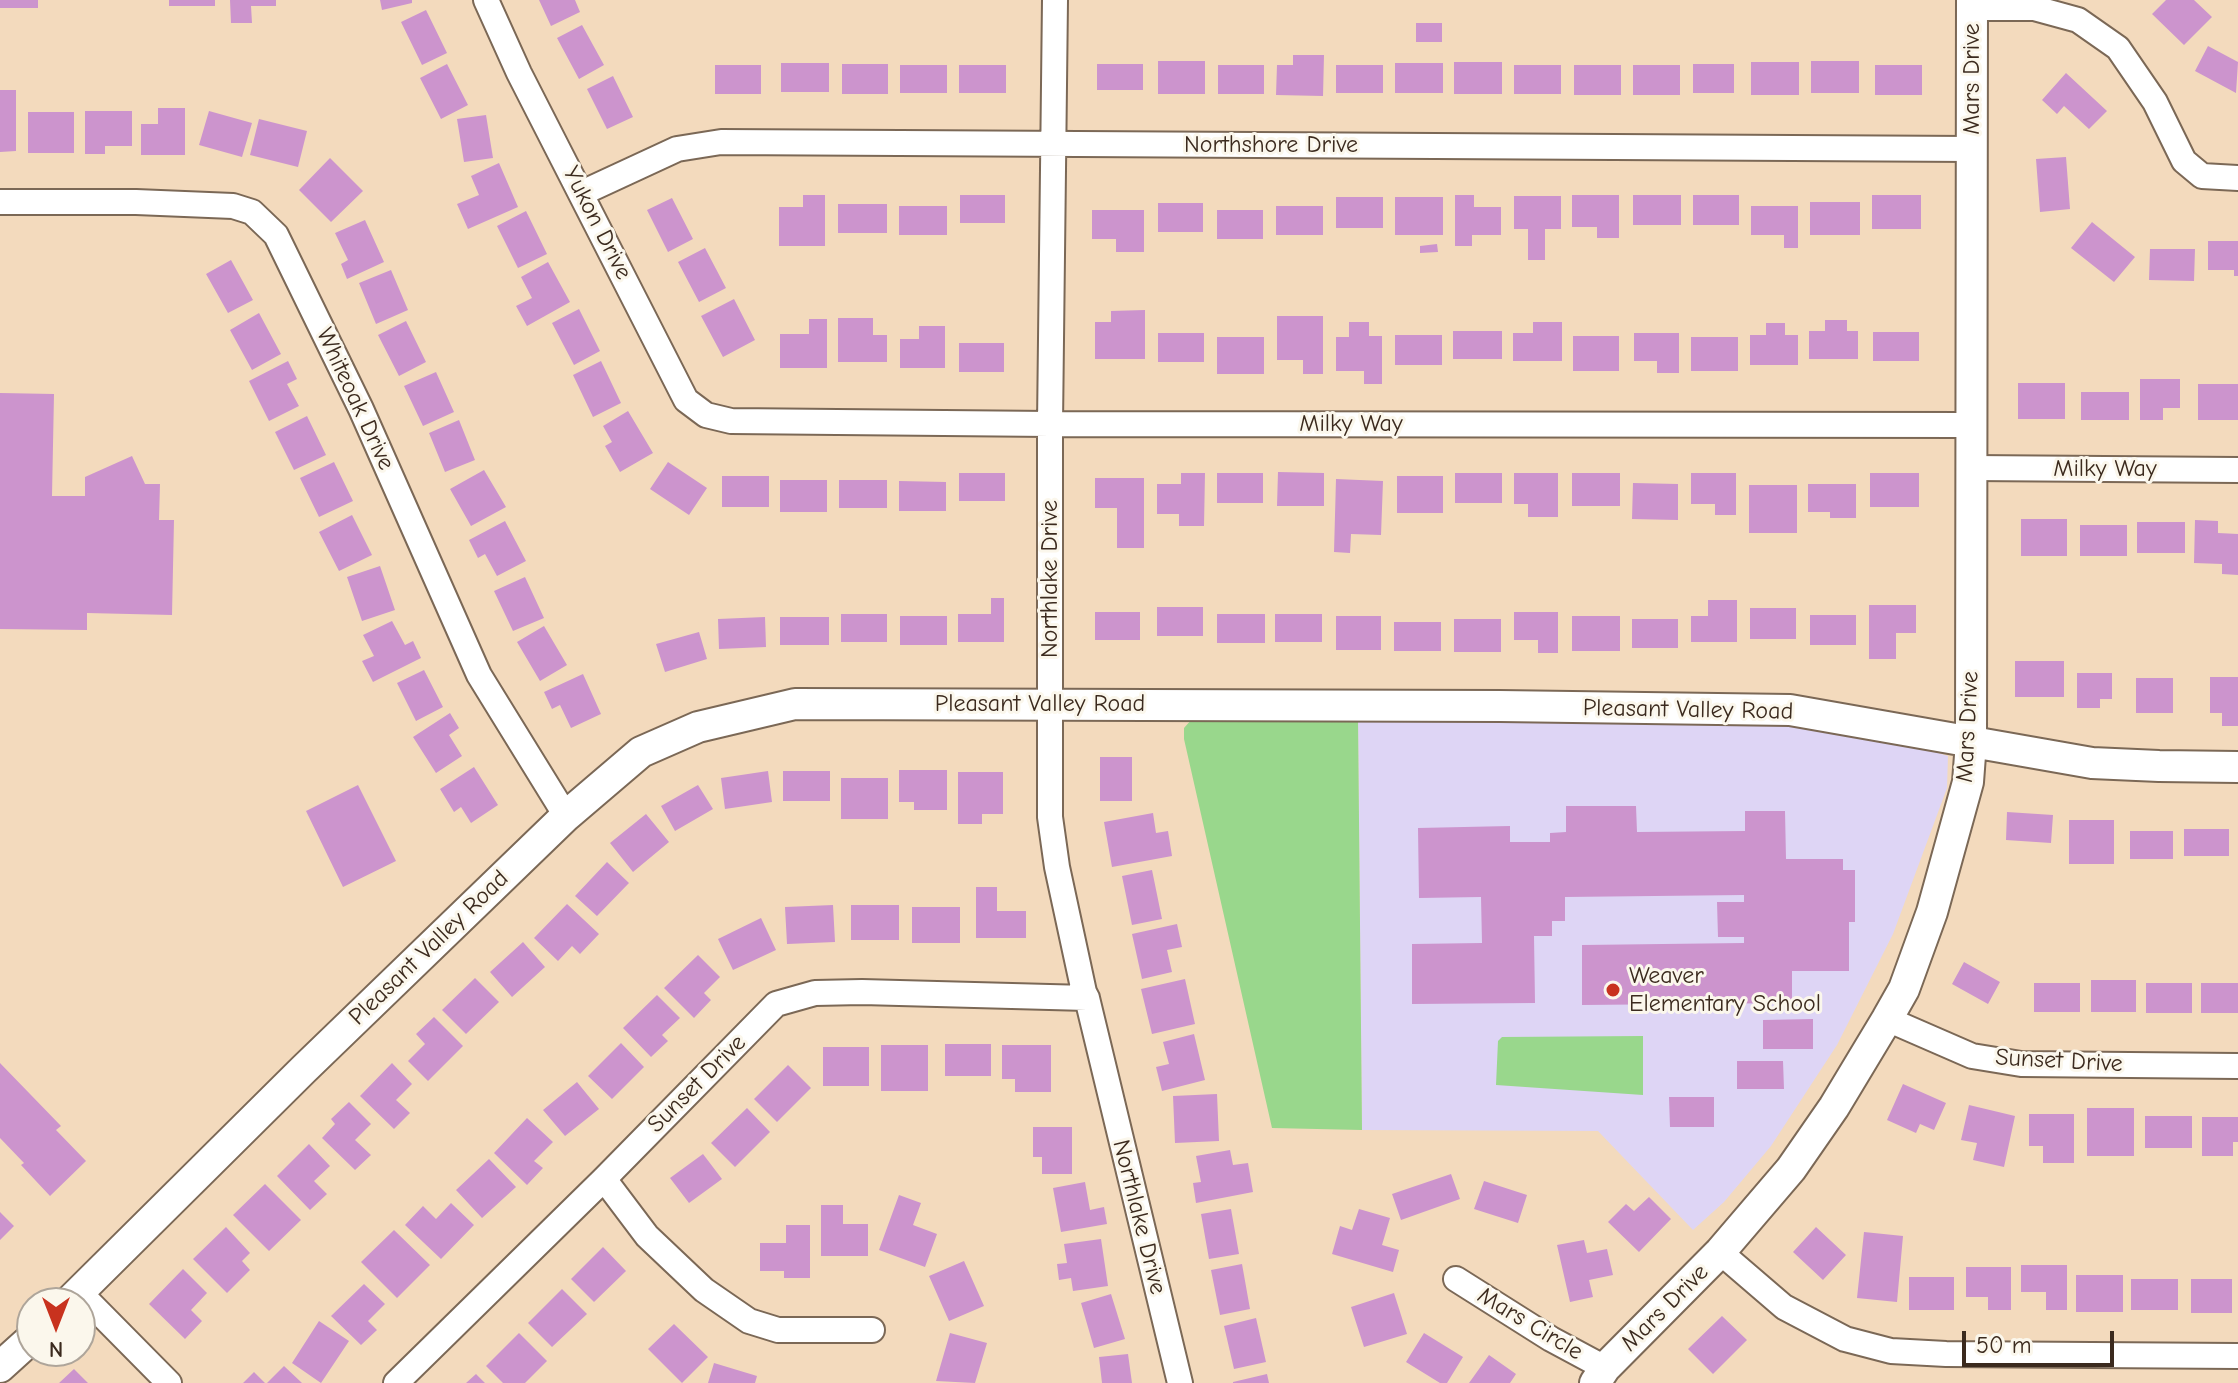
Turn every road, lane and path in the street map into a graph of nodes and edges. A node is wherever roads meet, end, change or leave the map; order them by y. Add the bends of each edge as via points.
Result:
1 (486, 0) edge
2 (1055, 0) edge
3 (1972, 4) edge
4 (1053, 145) junction
5 (1971, 149) junction
6 (2238, 178) edge
7 (582, 193) junction
8 (0, 202) edge
9 (731, 421) joint
10 (1050, 424) junction
11 (1971, 425) junction
12 (1972, 468) junction
13 (2238, 470) edge
14 (1049, 705) junction
15 (1971, 742) junction
16 (2238, 767) edge
17 (566, 816) junction
18 (1087, 998) junction
19 (1887, 1019) junction
20 (2238, 1066) edge
21 (604, 1179) junction
22 (1720, 1252) junction
23 (1456, 1279) dead end
24 (85, 1287) edge
25 (96, 1318) edge
26 (872, 1330) dead end
27 (16, 1352) edge
28 (2238, 1356) edge
29 (0, 1367) edge
30 (1600, 1376) edge
31 (169, 1383) edge
32 (396, 1383) edge
33 (1180, 1383) edge

1 - 7 street, Yukon Drive
2 - 4 street, Northlake Drive
3 - 5 street, Mars Drive
3 - 6 street via 2034,8 2078,20 2118,48 2155,102 2184,161 2202,176
4 - 5 street, Northshore Drive
4 - 7 street, Northshore Drive via 721,142 677,149
4 - 10 street, Northlake Drive
5 - 11 street, Mars Drive
7 - 9 street, Yukon Drive via 686,400 706,415
8 - 17 street, Whiteoak Drive via 233,206 252,212 276,235 361,409 479,675
9 - 10 street, Milky Way
10 - 11 street, Milky Way
10 - 14 street, Northlake Drive
11 - 12 street, Mars Drive
12 - 13 street, Milky Way
12 - 15 street, Mars Drive
14 - 15 street, Pleasant Valley Road via 1790,710
14 - 17 street, Pleasant Valley Road via 781,707 698,727 641,752
14 - 18 street, Northlake Drive via 1050,817
15 - 16 street, Pleasant Valley Road via 2092,763
15 - 19 street, Mars Drive via 1968,782 1932,912 1904,989
17 - 24 street, Pleasant Valley Road
18 - 21 street, Sunset Drive via 846,992 815,993 776,1004
18 - 33 street, Northlake Drive
19 - 20 street, Sunset Drive via 1972,1056 2021,1064
19 - 22 street, Mars Drive via 1791,1169
21 - 26 street via 647,1236 704,1290 749,1321 778,1330
21 - 32 street, Sunset Drive
22 - 28 street via 1784,1307 1845,1339 1891,1351
22 - 30 street, Mars Drive
23 - 30 street, Mars Circle
25 - 31 street
27 - 29 street

